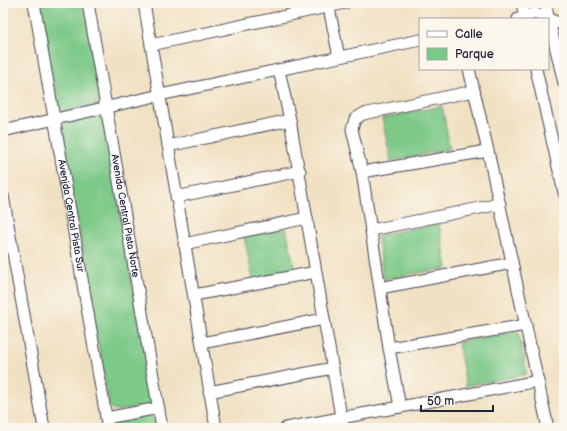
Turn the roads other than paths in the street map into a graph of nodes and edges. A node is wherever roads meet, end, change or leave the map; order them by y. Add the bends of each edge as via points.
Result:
1 (34, 3) edge
2 (88, 3) edge
3 (144, 3) edge
4 (345, 3) edge
5 (522, 3) edge
6 (545, 3) edge
7 (328, 5) edge
8 (523, 18) edge
9 (525, 18) edge
10 (548, 18) edge
11 (549, 19) edge
12 (549, 22) edge
13 (564, 25) edge
14 (419, 40) edge
15 (151, 45) junction
16 (339, 57) junction
17 (279, 70) junction
18 (469, 70) edge
19 (536, 70) edge
20 (564, 83) edge
21 (474, 91) junction
22 (160, 95) junction
23 (107, 108) junction
24 (54, 120) junction
25 (290, 120) junction
26 (3, 131) edge
27 (168, 146) junction
28 (488, 150) junction
29 (300, 171) junction
30 (362, 172) junction
31 (564, 192) edge
32 (3, 196) edge
33 (176, 197) junction
34 (500, 204) junction
35 (308, 218) junction
36 (371, 230) junction
37 (184, 244) junction
38 (512, 263) junction
39 (316, 272) junction
40 (380, 288) junction
41 (194, 295) junction
42 (324, 319) junction
43 (526, 324) junction
44 (202, 343) junction
45 (389, 348) junction
46 (333, 368) junction
47 (538, 381) junction
48 (210, 392) junction
49 (400, 406) junction
50 (159, 408) junction
51 (107, 423) edge
52 (342, 423) edge
53 (44, 428) edge
54 (162, 428) edge
55 (216, 428) edge
56 (286, 428) edge
57 (548, 428) edge

1 - 24 street, Avenida Central Pista Sur
2 - 23 street, Avenida Central Pista Norte
3 - 15 street
4 - 7 street
5 - 8 street
6 - 10 street
7 - 15 street
7 - 16 street
9 - 10 street via 534,13
11 - 13 street
12 - 20 street
14 - 16 street
15 - 22 street
16 - 17 street
17 - 22 street
17 - 25 street
18 - 21 street
19 - 31 street
21 - 28 street
21 - 30 street via 363,114 355,119 352,129
22 - 23 street
22 - 27 street
23 - 24 street
23 - 50 street, Avenida Central Pista Norte
24 - 26 street
24 - 51 street, Avenida Central Pista Sur
25 - 27 street
25 - 29 street
27 - 33 street
28 - 30 street
28 - 34 street
29 - 33 street
29 - 35 street
30 - 36 street
32 - 53 street
33 - 37 street
34 - 36 street
34 - 38 street
35 - 37 street
35 - 39 street
36 - 40 street
37 - 41 street
38 - 40 street
38 - 43 street
39 - 41 street
39 - 42 street
40 - 45 street
41 - 44 street
42 - 44 street
42 - 46 street
43 - 45 street
43 - 47 street
44 - 48 street
45 - 49 street
46 - 48 street
46 - 52 street
47 - 49 street
47 - 57 street
48 - 55 street
49 - 52 street
50 - 51 street
50 - 54 street, Avenida Central Pista Norte
52 - 56 street

